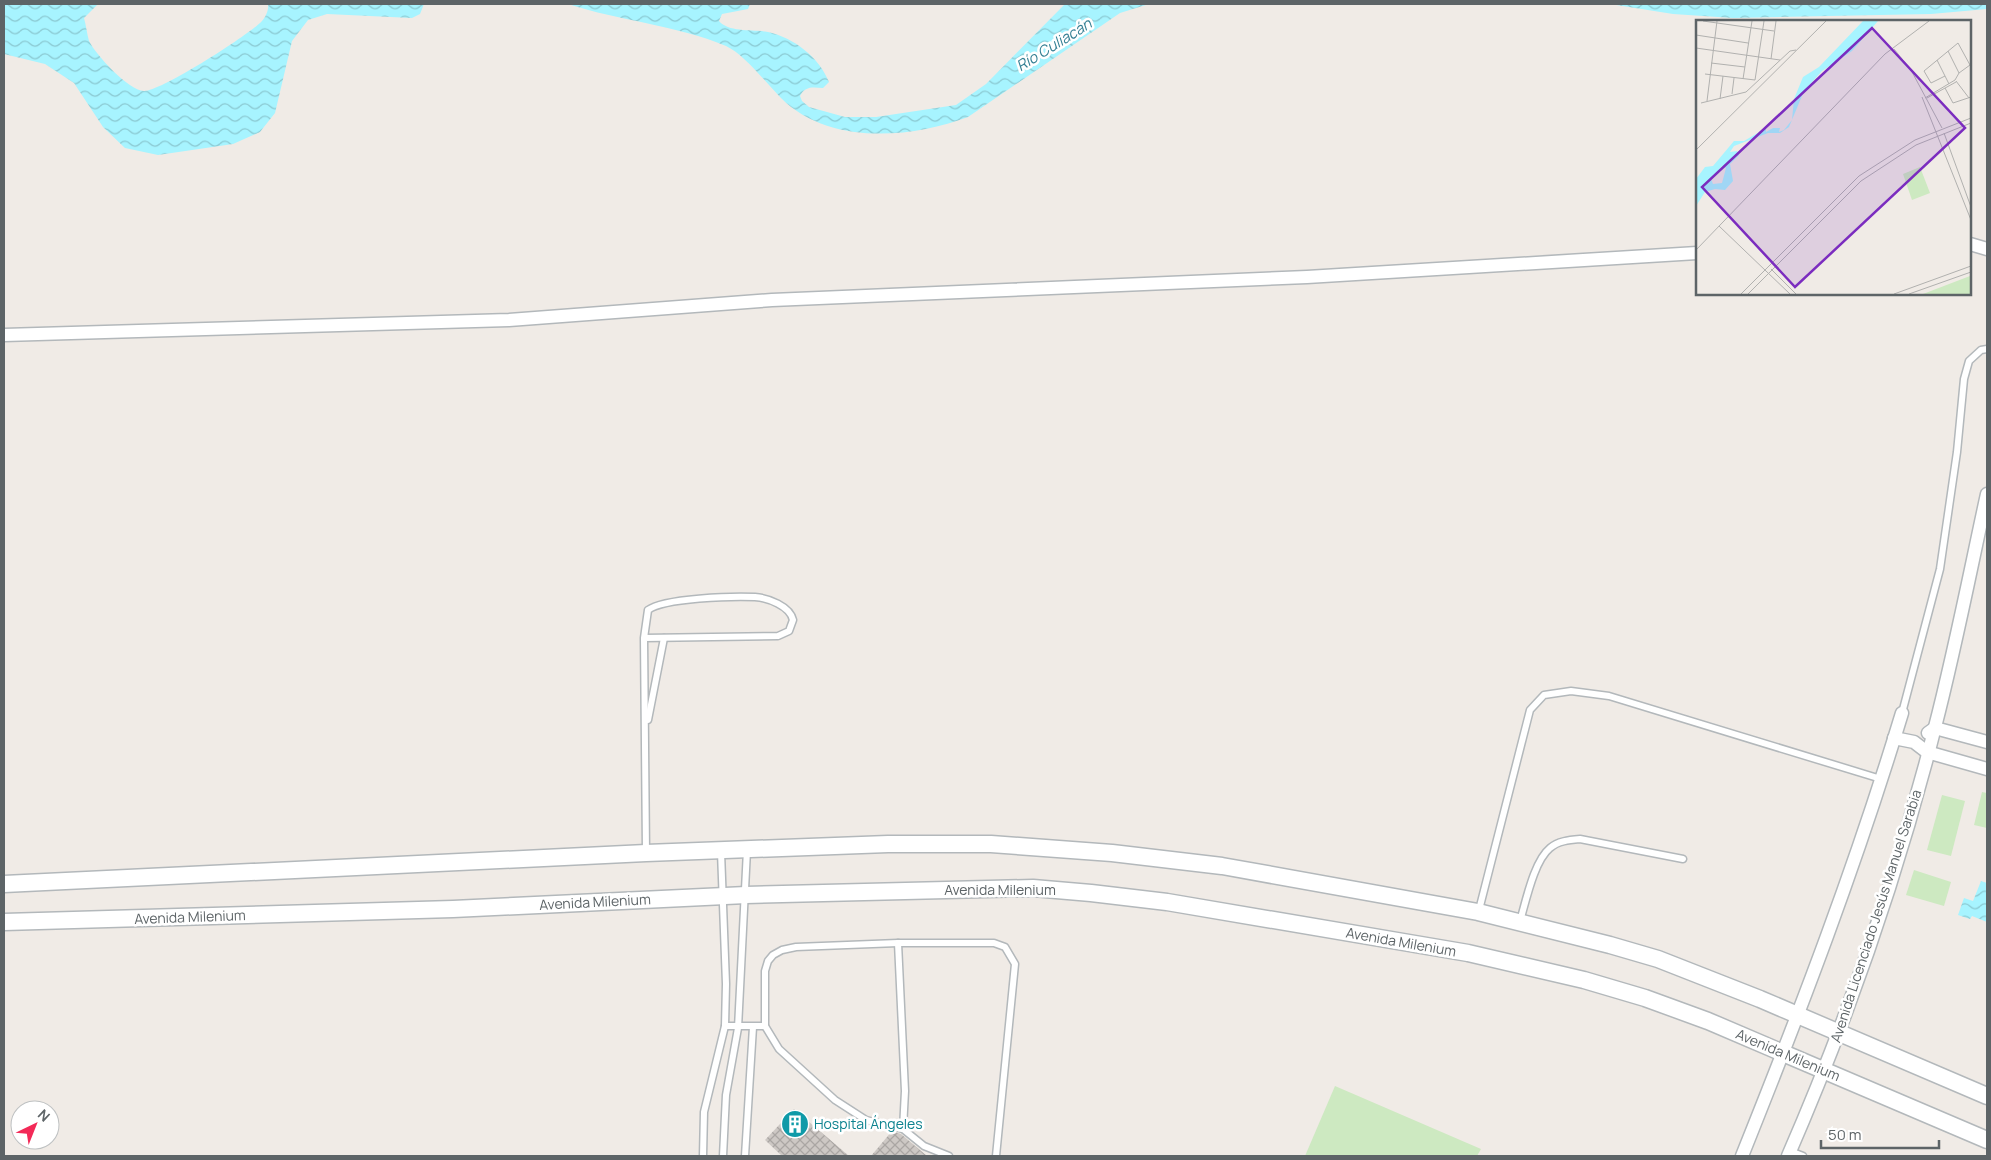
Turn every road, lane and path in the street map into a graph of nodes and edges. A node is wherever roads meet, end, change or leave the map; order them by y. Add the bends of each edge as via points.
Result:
1 (1971, 244) edge
2 (1987, 249) edge
3 (1696, 253) edge
4 (4, 334) edge
5 (1987, 349) edge
6 (1987, 494) edge
7 (644, 638) junction
8 (664, 638) junction
9 (1902, 713) joint
10 (1935, 728) junction
11 (645, 730) junction
12 (1894, 738) junction
13 (1914, 742) junction
14 (1987, 742) edge
15 (1928, 752) junction
16 (1987, 769) edge
17 (1881, 779) junction
18 (721, 850) junction
19 (746, 850) junction
20 (646, 853) junction
21 (1683, 859) dead end
22 (4, 884) edge
23 (723, 895) junction
24 (746, 895) junction
25 (1478, 912) junction
26 (1520, 921) junction
27 (4, 922) edge
28 (898, 943) junction
29 (1799, 1015) junction
30 (725, 1026) junction
31 (765, 1026) junction
32 (753, 1027) junction
33 (738, 1028) junction
34 (1840, 1033) junction
35 (1784, 1053) junction
36 (1825, 1070) junction
37 (1987, 1096) edge
38 (903, 1129) junction
39 (1987, 1140) edge
40 (1789, 1154) edge
41 (703, 1156) edge
42 (723, 1156) edge
43 (745, 1156) edge
44 (949, 1156) edge
45 (996, 1156) edge
46 (1742, 1156) edge
47 (1803, 1156) edge

1 - 2 street
3 - 4 street via 1219,282 772,300 509,320
5 - 9 lane via 1969,361 1964,378 1940,569
6 - 10 street, Avenida Licenciado Jesús Manuel Sarabia
7 - 8 lane
7 - 8 lane via 648,610 663,602 756,597 778,604 792,615 792,626 782,635
7 - 11 lane
8 - 11 lane
9 - 12 street
10 - 13 street
10 - 14 street
10 - 15 street, Avenida Licenciado Jesús Manuel Sarabia
11 - 20 lane
12 - 13 street
12 - 17 street
13 - 15 street
15 - 16 street
15 - 34 street, Avenida Licenciado Jesús Manuel Sarabia via 1904,838
17 - 25 lane via 1609,696 1571,691 1544,695 1530,710
17 - 29 street via 1864,837
18 - 19 street
18 - 20 street
18 - 23 lane
19 - 24 lane
19 - 25 street via 888,844 1049,846 1222,866
20 - 22 street
21 - 26 lane via 1580,839 1564,840 1550,847 1541,857
23 - 24 street, Avenida Milenium
23 - 27 street, Avenida Milenium via 443,909
23 - 30 lane
24 - 33 lane
24 - 35 street, Avenida Milenium via 1033,888 1167,902 1468,953 1584,980 1645,998
25 - 26 street
26 - 29 street via 1658,959
28 - 31 lane via 796,948 773,955 765,971
28 - 38 lane via 905,1091
28 - 45 lane via 994,944 1005,947 1011,954 1015,964
29 - 34 street
29 - 35 street
30 - 33 lane
30 - 41 lane via 704,1112
31 - 32 lane
31 - 38 lane via 779,1049 835,1100 866,1120
32 - 33 lane
32 - 43 lane
33 - 42 lane via 726,1095
34 - 36 street, Avenida Licenciado Jesús Manuel Sarabia
34 - 37 street
35 - 36 street, Avenida Milenium
35 - 46 street
36 - 39 street, Avenida Milenium
36 - 40 street, Avenida Licenciado Jesús Manuel Sarabia
38 - 44 lane via 924,1146
40 - 47 lane

